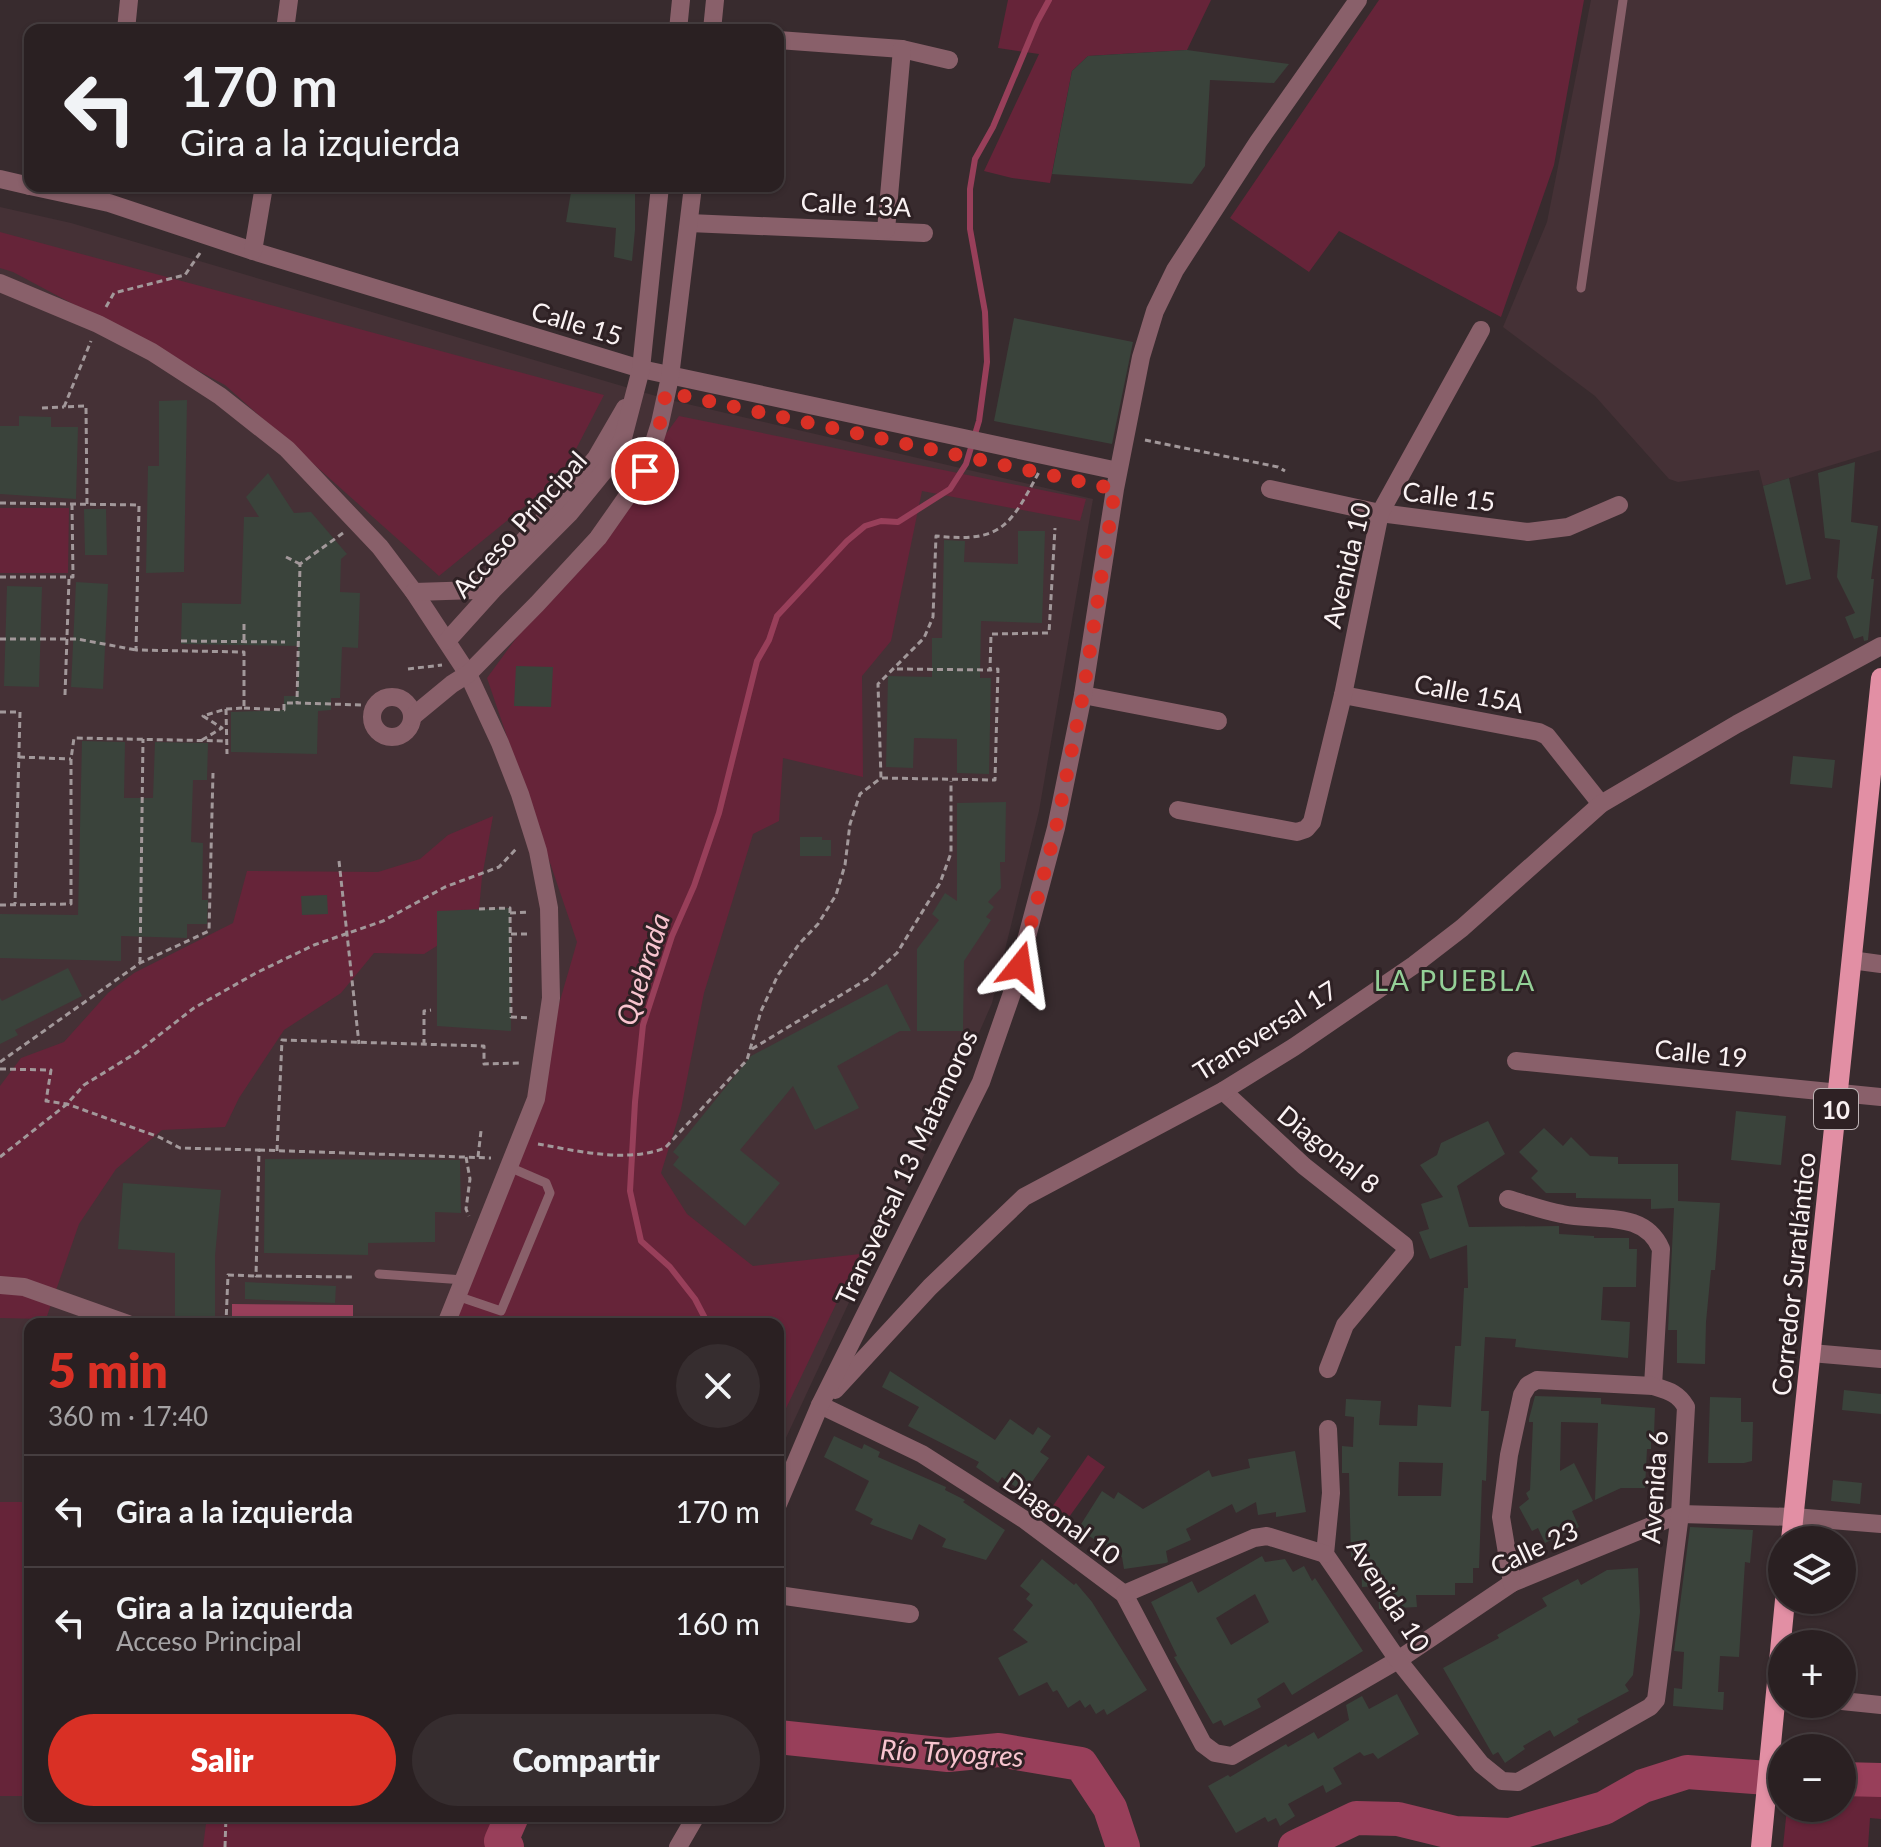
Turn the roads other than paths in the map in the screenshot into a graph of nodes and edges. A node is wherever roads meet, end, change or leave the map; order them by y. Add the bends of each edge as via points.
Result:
1 (129, 0) edge
2 (289, 0) edge
3 (681, 0) edge
4 (715, 0) edge
5 (1358, 0) edge
6 (1623, 0) edge
7 (127, 24) edge
8 (286, 24) edge
9 (679, 24) edge
10 (713, 24) edge
11 (784, 40) edge
12 (902, 49) junction
13 (949, 60) dead end
14 (0, 179) edge
15 (24, 185) edge
16 (83, 192) edge
17 (263, 192) edge
18 (659, 192) edge
19 (692, 192) edge
20 (110, 195) edge
21 (689, 223) junction
22 (886, 230) junction
23 (924, 233) dead end
24 (253, 251) junction
25 (0, 283) edge
26 (1581, 288) dead end
27 (0, 297) edge
28 (40, 299) junction
29 (1481, 330) dead end
30 (641, 369) junction
31 (670, 377) junction
32 (634, 392) junction
33 (1118, 471) junction
34 (1270, 489) dead end
35 (1619, 505) dead end
36 (1380, 513) junction
37 (414, 592) junction
38 (447, 641) junction
39 (1881, 646) edge
40 (468, 674) junction
41 (1881, 678) edge
42 (1083, 695) junction
43 (1343, 695) junction
44 (412, 717) dead end
45 (1218, 721) dead end
46 (1601, 804) junction
47 (1178, 810) dead end
48 (1873, 824) edge
49 (1851, 960) junction
50 (1881, 964) edge
51 (1516, 1061) dead end
52 (1223, 1091) junction
53 (1838, 1093) junction
54 (1881, 1097) edge
55 (504, 1163) junction
56 (1508, 1199) dead end
57 (379, 1274) dead end
58 (0, 1285) edge
59 (460, 1288) junction
60 (111, 1318) edge
61 (448, 1318) edge
62 (1811, 1353) junction
63 (1881, 1359) edge
64 (1328, 1369) dead end
65 (1653, 1386) junction
66 (820, 1405) junction
67 (1328, 1429) dead end
68 (784, 1490) edge
69 (1680, 1514) junction
70 (1794, 1517) junction
71 (1881, 1524) edge
72 (1793, 1526) edge
73 (1325, 1554) junction
74 (1512, 1583) junction
75 (1124, 1594) junction
76 (784, 1596) edge
77 (910, 1614) dead end
78 (1783, 1614) edge
79 (1398, 1660) junction
80 (1856, 1702) edge
81 (1881, 1705) edge
82 (1203, 1744) joint
83 (1481, 1764) joint
84 (693, 1822) edge
85 (678, 1847) edge
86 (1761, 1847) edge

1 - 7 street
2 - 8 street
3 - 9 street
4 - 10 street
5 - 33 street, Transversal 13 Matamoros via 1175,270 1141,357
6 - 26 lane
11 - 12 street
12 - 13 street
12 - 22 street
14 - 15 street, Calle 15
16 - 20 street, Calle 15
17 - 24 street
18 - 30 street, Acceso Principal
19 - 21 street
20 - 24 street, Calle 15
21 - 22 street, Calle 13A
21 - 31 street
22 - 23 street, Calle 13A
24 - 30 street, Calle 15
25 - 28 street
27 - 28 street
28 - 37 street via 152,352 220,396 287,449 380,547
29 - 36 street, Avenida 10
30 - 31 street, Calle 15
30 - 32 street, Acceso Principal
31 - 33 street, Calle 15 via 1042,469
31 - 40 street via 645,471 598,538
32 - 37 street, Acceso Principal via 596,458 478,590
32 - 38 street, Acceso Principal via 623,438 609,465
33 - 42 street, Transversal 13 Matamoros
34 - 36 street, Calle 15
35 - 36 street, Calle 15 via 1568,527 1528,532
36 - 43 street, Avenida 10
37 - 38 street
38 - 40 street
39 - 46 street, Transversal 17
40 - 44 street
40 - 55 street via 520,794 549,908 551,998 541,1075 536,1099
41 - 48 main road, Corredor Suratlántico / 10
42 - 45 street
42 - 66 street, Transversal 13 Matamoros via 1056,828 1012,993 981,1082
43 - 46 street, Calle 15A via 1539,732
43 - 47 street, Avenida 10 via 1306,829 1297,832
46 - 52 street, Transversal 17 via 1414,965
48 - 49 main road, Corredor Suratlántico / 10
49 - 50 street
49 - 53 main road, Corredor Suratlántico / 10
51 - 53 street, Calle 19
52 - 64 street, Diagonal 8 via 1304,1166 1404,1245 1405,1253 1345,1325
52 - 66 street, Transversal 17 via 1024,1197 930,1287
53 - 54 street, Calle 19
53 - 62 main road, Corredor Suratlántico / 10
55 - 59 street
55 - 59 lane via 549,1187 550,1193 501,1311
56 - 65 street via 1564,1215 1620,1218 1656,1237 1661,1249
57 - 59 lane
58 - 60 street via 24,1287
59 - 61 street
62 - 63 street
62 - 70 main road, Corredor Suratlántico / 10
65 - 69 street, Avenida 6 via 1681,1397 1686,1407
65 - 74 street via 1537,1380 1528,1385 1509,1455 1501,1517
66 - 68 street, Transversal 13 Matamoros
66 - 75 street, Diagonal 10 via 922,1454 1025,1520
67 - 73 street, Avenida 10 via 1331,1493
69 - 70 street, Calle 23
69 - 74 street, Calle 23
69 - 83 street, Avenida 6 via 1656,1700 1518,1782 1502,1781
70 - 71 street, Calle 23
70 - 72 main road, Corredor Suratlántico / 10
73 - 75 street via 1267,1536 1254,1538
73 - 79 street, Avenida 10
74 - 79 street, Calle 23
75 - 82 street, Diagonal 10
76 - 77 street
78 - 86 main road
79 - 82 street, Calle 23 via 1232,1756
79 - 83 street, Avenida 10
80 - 81 street
84 - 85 street

